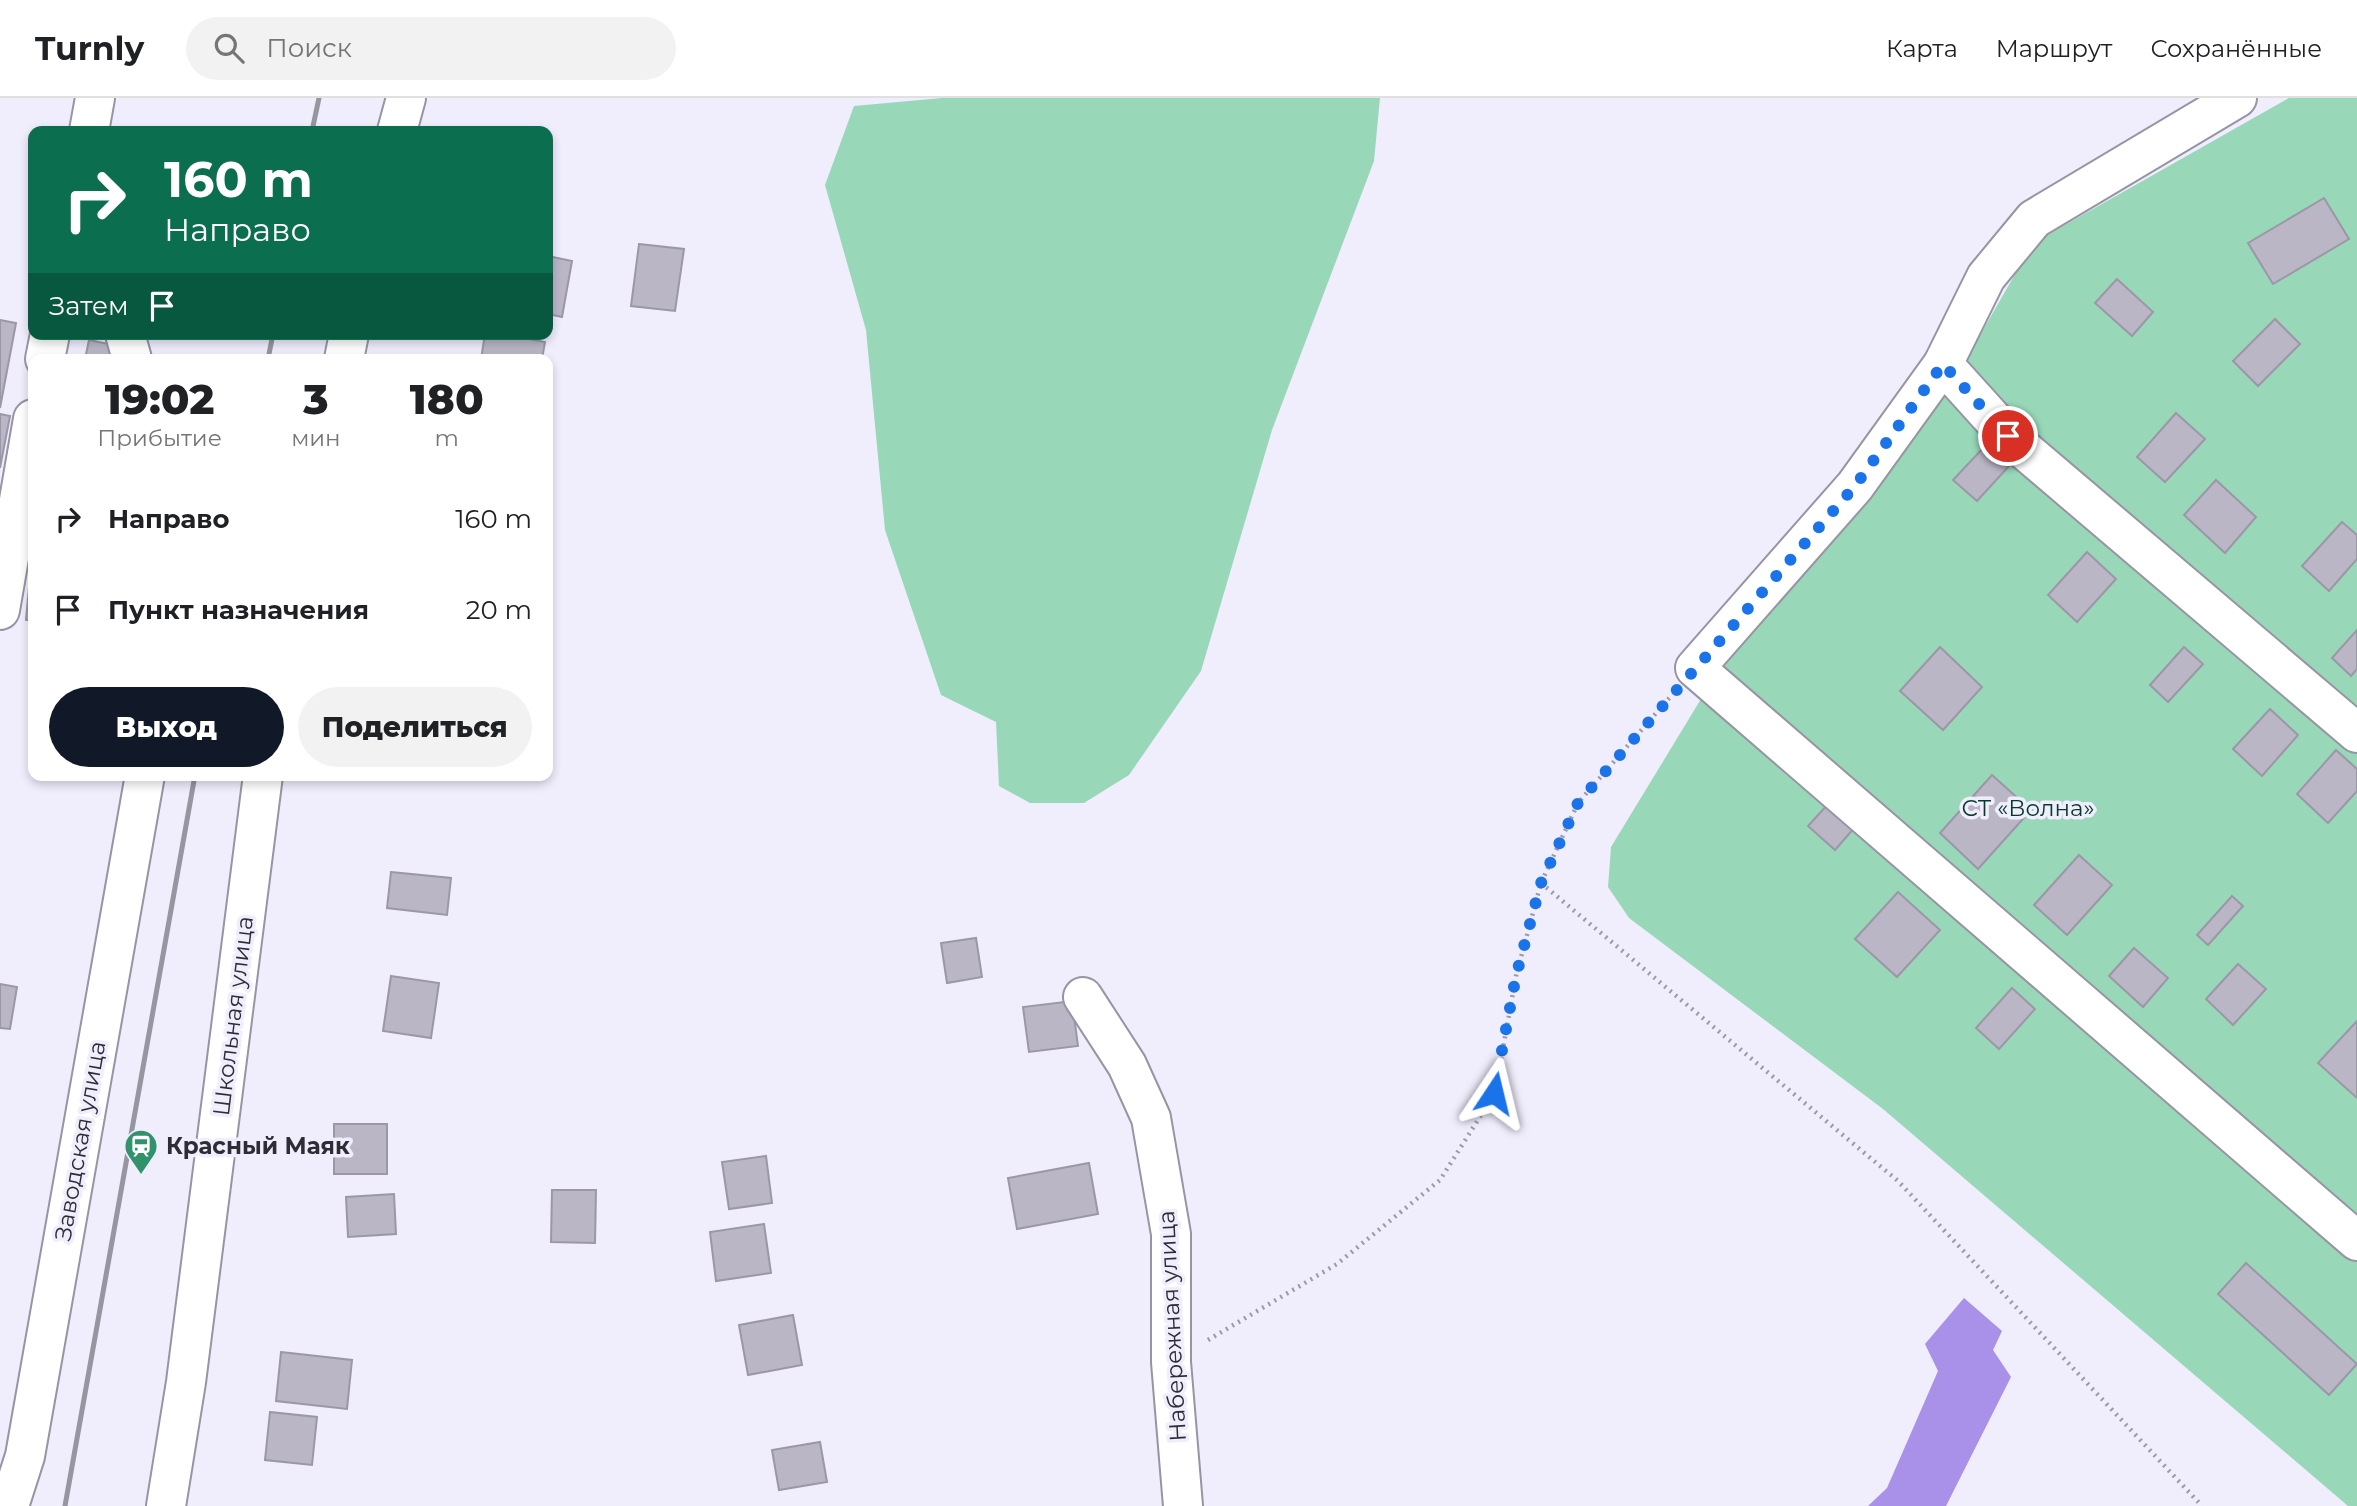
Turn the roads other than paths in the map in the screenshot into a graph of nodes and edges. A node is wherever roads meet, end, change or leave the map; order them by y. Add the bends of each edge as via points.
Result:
1 (95, 98) edge
2 (406, 98) edge
3 (2237, 98) edge
4 (90, 126) edge
5 (398, 126) edge
6 (1943, 364) junction
7 (28, 448) edge
8 (0, 610) edge
9 (2357, 733) edge
10 (144, 781) edge
11 (262, 781) edge
12 (1083, 997) dead end
13 (2357, 1241) edge
14 (9, 1506) edge
15 (166, 1506) edge
16 (1183, 1506) edge

1 - 4 street
2 - 5 street
3 - 6 street via 2034,219 1986,277
6 - 9 street via 2008,436
6 - 13 street via 1855,486 1695,668
7 - 8 street
10 - 14 street, Заводская улица via 25,1456
11 - 15 street, Школьная улица via 186,1382
12 - 16 street, Набережная улица via 1127,1065 1151,1118 1171,1234 1171,1362

